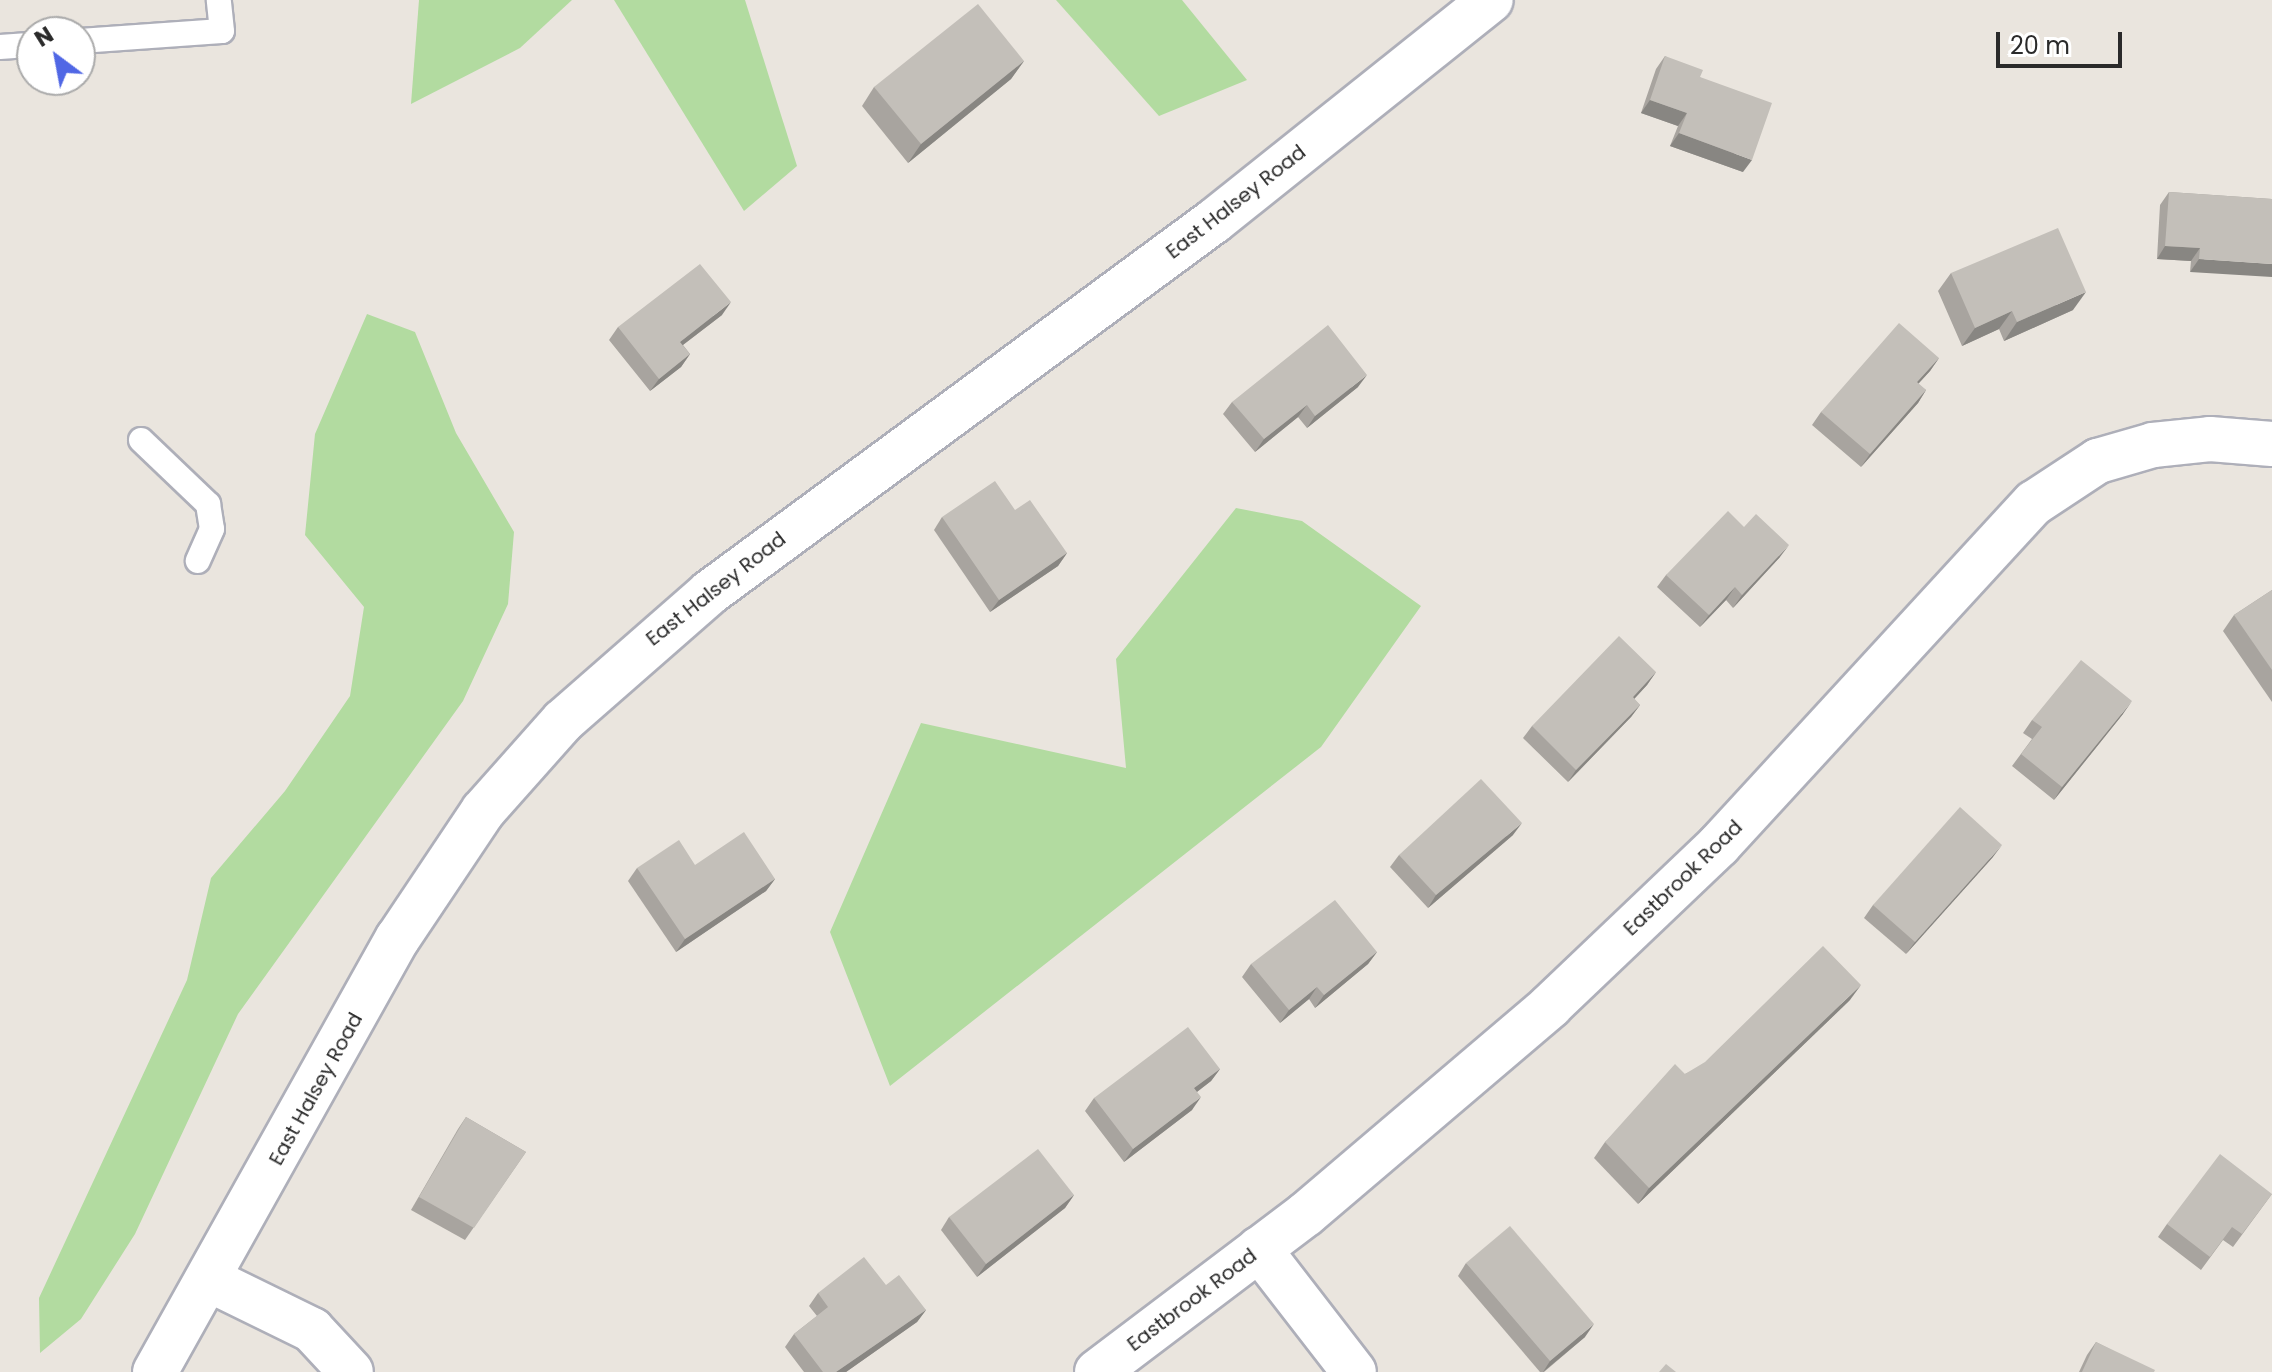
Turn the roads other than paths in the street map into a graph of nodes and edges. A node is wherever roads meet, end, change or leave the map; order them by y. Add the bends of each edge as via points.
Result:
1 (219, 0) edge
2 (1491, 0) edge
3 (96, 40) edge
4 (141, 440) dead end
5 (2272, 444) edge
6 (198, 561) dead end
7 (1259, 1249) junction
8 (208, 1279) junction
9 (155, 1372) edge
10 (351, 1372) edge
11 (1097, 1372) edge
12 (1354, 1372) edge

1 - 3 lane via 222,31
2 - 8 street, East Halsey Road via 1214,221 709,593 563,721 483,811 398,938
4 - 6 lane via 208,504 212,529
5 - 7 street, Eastbrook Road via 2210,439 2153,445 2098,461 2034,503 1719,845 1550,1006
7 - 11 street, Eastbrook Road
7 - 12 street
8 - 9 street, East Halsey Road
8 - 10 street via 312,1330

